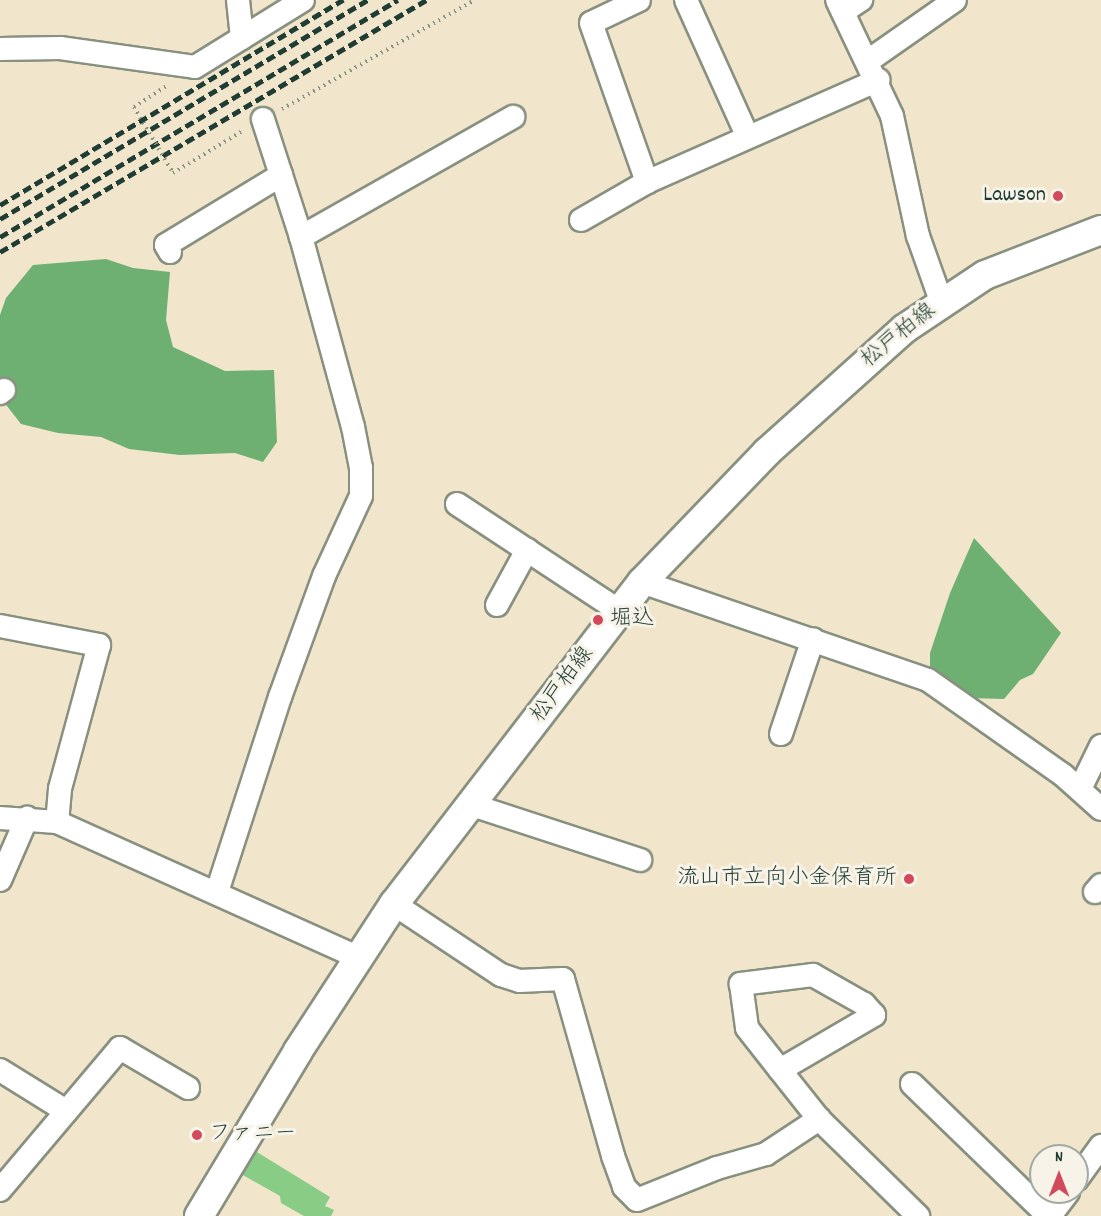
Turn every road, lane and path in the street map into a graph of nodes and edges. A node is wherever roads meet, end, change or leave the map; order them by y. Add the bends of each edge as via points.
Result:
1 (238, 0) edge
2 (303, 0) edge
3 (475, 0) edge
4 (639, 0) edge
5 (686, 0) edge
6 (955, 0) edge
7 (847, 4) edge
8 (242, 38) junction
9 (0, 49) edge
10 (873, 70) junction
11 (134, 107) dead end
12 (513, 117) dead end
13 (263, 118) junction
14 (748, 137) junction
15 (281, 175) junction
16 (647, 182) junction
17 (581, 220) dead end
18 (1101, 230) edge
19 (301, 237) junction
20 (170, 252) dead end
21 (941, 302) junction
22 (458, 504) dead end
23 (527, 550) junction
24 (642, 582) junction
25 (497, 605) dead end
26 (619, 611) junction
27 (0, 626) edge
28 (813, 639) junction
29 (781, 734) dead end
30 (1101, 746) edge
31 (1080, 789) junction
32 (472, 806) junction
33 (1101, 809) edge
34 (0, 818) edge
35 (27, 818) junction
36 (57, 822) junction
37 (639, 860) dead end
38 (0, 880) edge
39 (217, 892) junction
40 (394, 904) junction
41 (359, 958) junction
42 (0, 1070) edge
43 (780, 1070) junction
44 (912, 1084) dead end
45 (188, 1088) dead end
46 (66, 1111) junction
47 (819, 1119) junction
48 (1101, 1146) edge
49 (1089, 1162) edge
50 (0, 1190) edge
51 (1058, 1204) edge
52 (199, 1216) edge
53 (918, 1216) edge
54 (1049, 1216) edge

1 - 8 street
2 - 8 street
3 - 13 path via 342,78
4 - 16 street via 591,23
5 - 14 street
6 - 10 street
7 - 10 street
8 - 9 street via 195,67 60,48
10 - 14 street
10 - 21 street via 892,116 918,236
11 - 13 path, bridge via 173,173
12 - 19 street
13 - 15 street
14 - 16 street
15 - 19 street
15 - 20 street via 166,245
16 - 17 street
18 - 21 main road, 松戸柏線 via 985,275
19 - 39 street via 352,427 361,468 361,496 324,576
21 - 24 main road, 松戸柏線 via 904,329 767,452
22 - 23 street
23 - 25 street
23 - 26 street
24 - 26 main road, 松戸柏線
24 - 28 street
26 - 32 main road, 松戸柏線
27 - 36 street via 99,645 60,789
28 - 29 street
28 - 31 street via 928,680 982,715
30 - 31 street
31 - 33 street
32 - 37 street
32 - 40 main road, 松戸柏線
34 - 35 street
35 - 36 street
35 - 38 street
36 - 39 street
39 - 41 street
40 - 41 main road, 松戸柏線
40 - 47 street via 501,975 519,981 563,979 613,1156 624,1187 637,1200 698,1174 766,1154
41 - 52 main road, 松戸柏線
42 - 46 street
43 - 43 street via 747,1028 741,984 813,975 864,1004 874,1015
43 - 47 street
44 - 54 street
45 - 46 street via 120,1048
46 - 50 street
47 - 53 street
48 - 49 street
51 - 54 street

